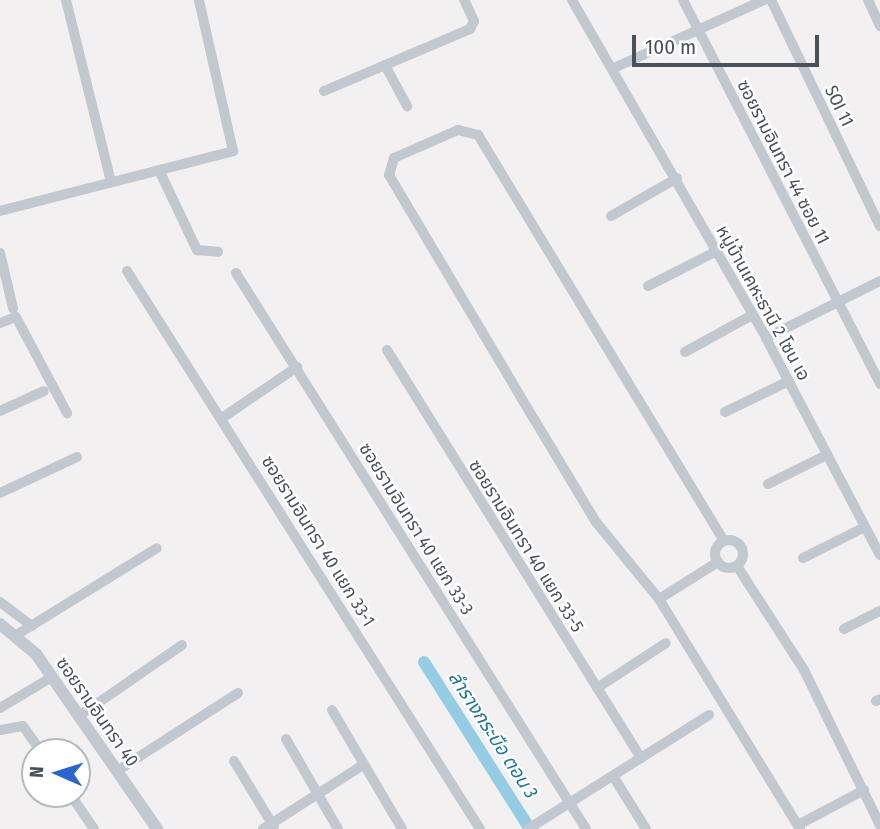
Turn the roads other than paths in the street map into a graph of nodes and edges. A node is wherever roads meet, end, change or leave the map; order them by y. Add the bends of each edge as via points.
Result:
1 (66, 0) edge
2 (199, 0) edge
3 (572, 0) edge
4 (683, 0) edge
5 (764, 0) edge
6 (771, 0) edge
7 (868, 0) edge
8 (467, 5) edge
9 (880, 26) edge
10 (699, 32) junction
11 (385, 65) junction
12 (614, 68) junction
13 (324, 91) dead end
14 (407, 106) dead end
15 (159, 170) junction
16 (677, 178) junction
17 (111, 182) junction
18 (0, 211) edge
19 (611, 216) dead end
20 (880, 226) edge
21 (717, 251) junction
22 (218, 252) dead end
23 (0, 253) edge
24 (127, 271) dead end
25 (236, 273) dead end
26 (880, 281) edge
27 (648, 286) dead end
28 (836, 301) junction
29 (13, 308) dead end
30 (752, 315) junction
31 (0, 323) edge
32 (766, 338) junction
33 (387, 351) dead end
34 (685, 352) dead end
35 (297, 367) junction
36 (789, 381) junction
37 (880, 384) edge
38 (44, 391) dead end
39 (0, 411) edge
40 (725, 412) dead end
41 (67, 413) dead end
42 (222, 418) junction
43 (827, 455) junction
44 (77, 457) dead end
45 (768, 484) dead end
46 (0, 493) edge
47 (865, 527) junction
48 (724, 541) junction
49 (157, 548) dead end
50 (880, 555) edge
51 (803, 558) dead end
52 (718, 562) junction
53 (737, 566) junction
54 (659, 599) junction
55 (0, 602) edge
56 (880, 611) edge
57 (0, 624) edge
58 (32, 626) junction
59 (844, 629) dead end
60 (18, 635) junction
61 (666, 643) dead end
62 (182, 645) dead end
63 (52, 677) junction
64 (597, 688) junction
65 (238, 693) dead end
66 (0, 708) edge
67 (332, 710) dead end
68 (709, 715) dead end
69 (79, 716) junction
70 (0, 730) edge
71 (31, 738) edge
72 (286, 739) dead end
73 (641, 758) junction
74 (234, 761) dead end
75 (363, 765) junction
76 (117, 771) junction
77 (613, 776) junction
78 (864, 790) junction
79 (317, 794) junction
80 (569, 804) junction
81 (80, 808) edge
82 (880, 825) edge
83 (270, 827) edge
84 (799, 827) edge
85 (530, 828) edge
86 (94, 829) edge
87 (157, 829) edge
88 (338, 829) edge
89 (402, 829) edge
90 (480, 829) edge
91 (586, 829) edge
92 (646, 829) edge

1 - 17 street
2 - 15 street via 235,142 231,153
3 - 12 street, หมู่บ้านเคหะธานี 2 โซน เอ
4 - 10 street, ซอยรามอินทรา 44 ซอย 11
5 - 10 street
6 - 20 street, SOI 11
7 - 9 street
8 - 11 street via 470,29
10 - 12 street
10 - 28 street, ซอยรามอินทรา 44 ซอย 11
11 - 13 street
11 - 14 street
12 - 16 street, หมู่บ้านเคหะธานี 2 โซน เอ
15 - 17 street
15 - 22 street via 197,250
16 - 19 street
16 - 21 street, หมู่บ้านเคหะธานี 2 โซน เอ
17 - 18 street
21 - 27 street
21 - 30 street, หมู่บ้านเคหะธานี 2 โซน เอ
23 - 29 street
24 - 42 street, ซอยรามอินทรา 40 แยก 33-1
25 - 35 street, ซอยรามอินทรา 40 แยก 33-3
26 - 28 street
28 - 32 street
28 - 37 street, ซอยรามอินทรา 44 ซอย 11
30 - 32 street, หมู่บ้านเคหะธานี 2 โซน เอ
30 - 34 street
31 - 41 street via 16,317
32 - 36 street, หมู่บ้านเคหะธานี 2 โซน เอ
33 - 64 street, ซอยรามอินทรา 40 แยก 33-5
35 - 42 street
35 - 80 street, ซอยรามอินทรา 40 แยก 33-3
36 - 40 street
36 - 43 street, หมู่บ้านเคหะธานี 2 โซน เอ
38 - 39 street
42 - 90 street, ซอยรามอินทรา 40 แยก 33-1
43 - 45 street
43 - 47 street, หมู่บ้านเคหะธานี 2 โซน เอ
44 - 46 street
47 - 50 street, หมู่บ้านเคหะธานี 2 โซน เอ
47 - 51 street
48 - 52 street via 716,550
48 - 53 street via 742,547
48 - 54 street via 478,135 458,130 394,158 389,176 534,419 596,522
49 - 58 street
52 - 53 street
52 - 54 street
53 - 78 street via 804,670
54 - 84 street
55 - 58 street
56 - 59 street
57 - 60 street, ซอยรามอินทรา 40
58 - 60 street
60 - 63 street, ซอยรามอินทรา 40
61 - 64 street
62 - 69 street
63 - 66 street
63 - 69 street, ซอยรามอินทรา 40
64 - 73 street, ซอยรามอินทรา 40 แยก 33-5
65 - 76 street
67 - 75 street
68 - 73 street
69 - 76 street, ซอยรามอินทรา 40
70 - 71 street via 23,726
72 - 79 street
73 - 77 street
74 - 83 street
75 - 79 street
75 - 89 street
76 - 87 street, ซอยรามอินทรา 40
77 - 80 street
77 - 92 street
78 - 82 street
78 - 84 street
79 - 83 street
79 - 88 street
80 - 85 street
80 - 91 street, ซอยรามอินทรา 40 แยก 33-3
81 - 86 street

